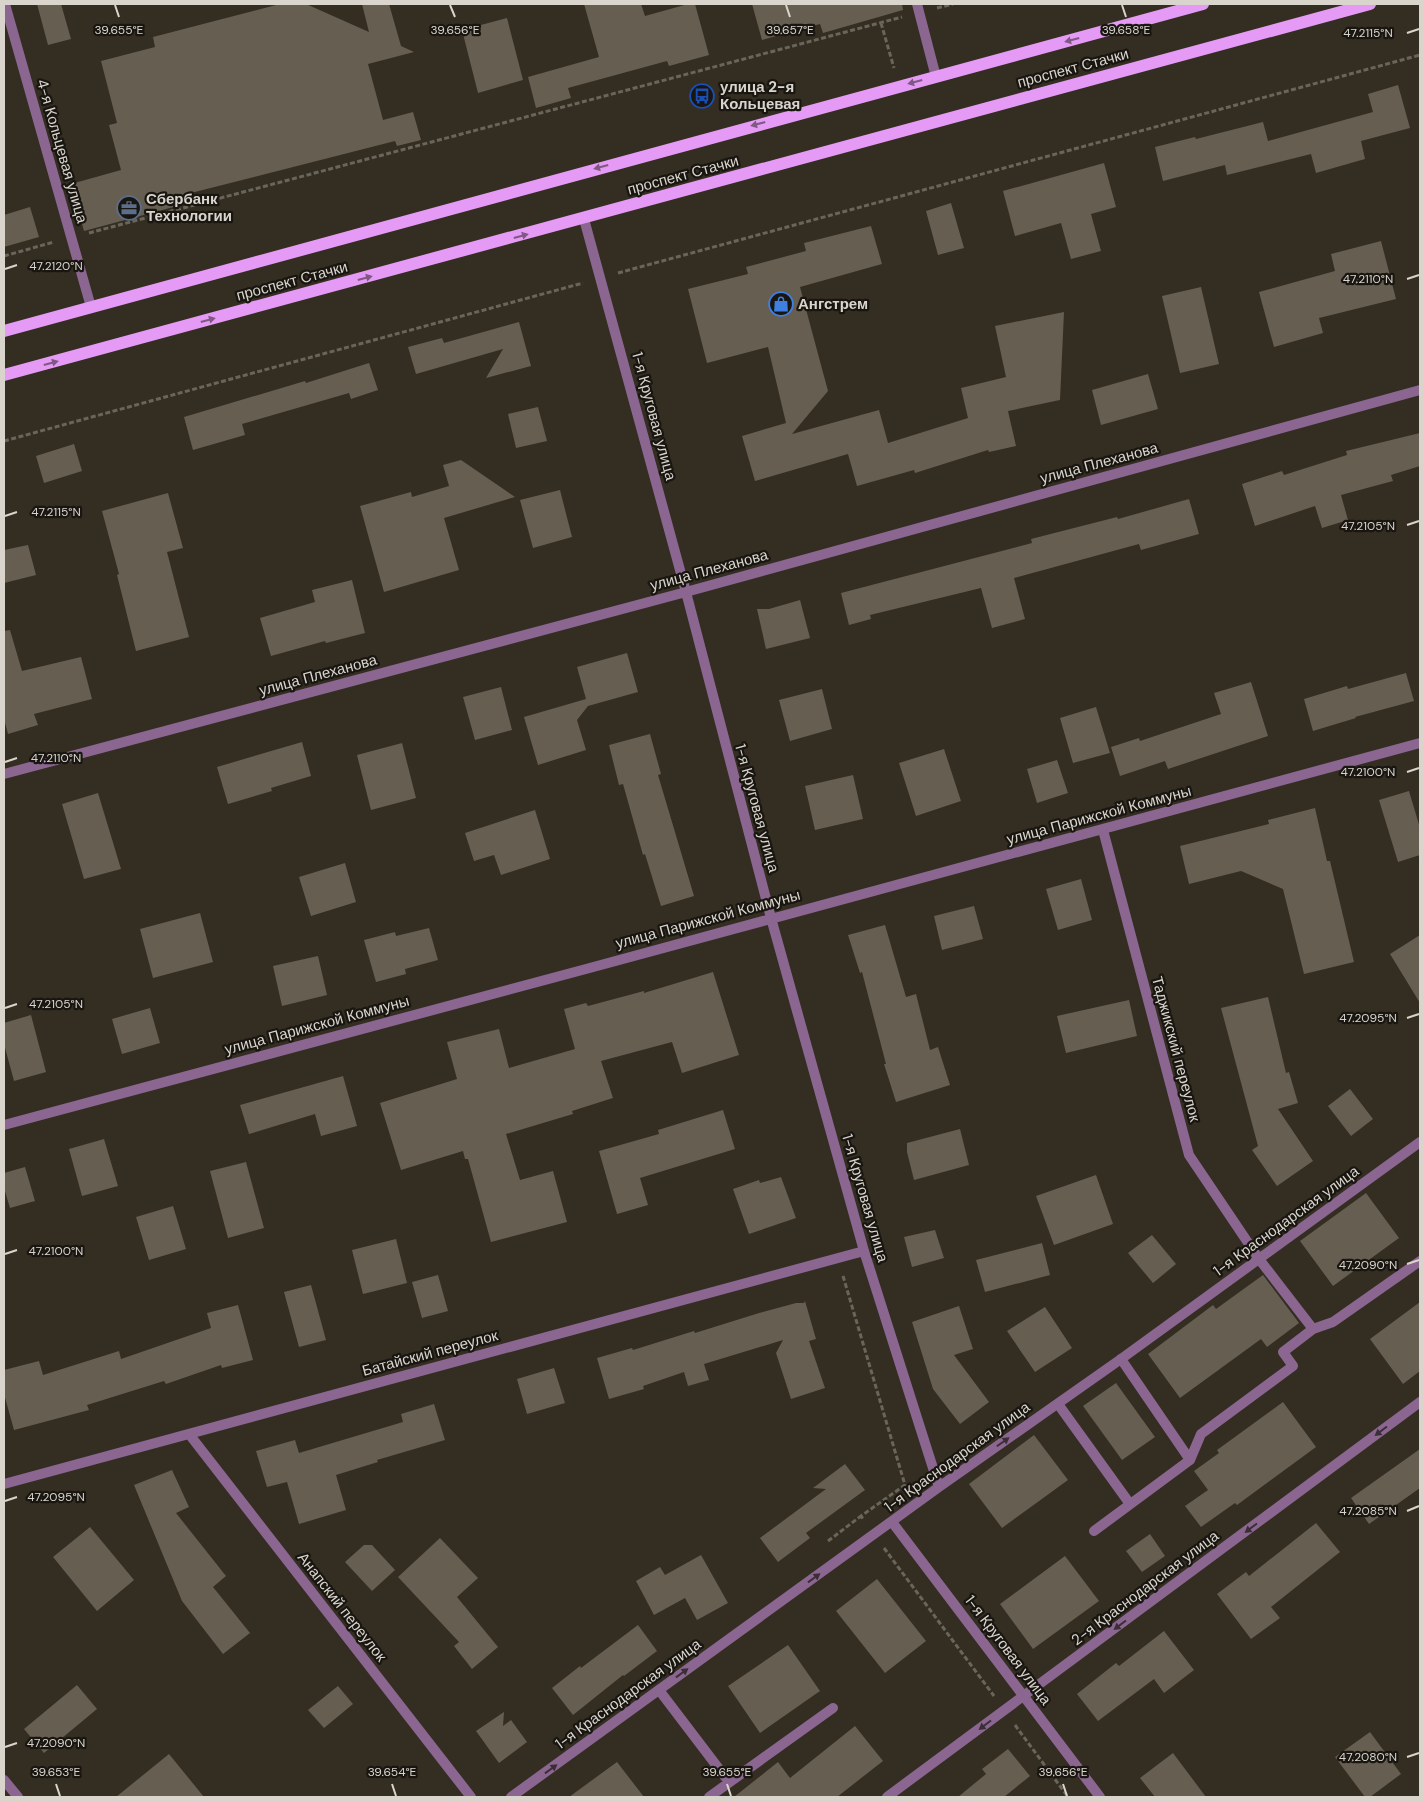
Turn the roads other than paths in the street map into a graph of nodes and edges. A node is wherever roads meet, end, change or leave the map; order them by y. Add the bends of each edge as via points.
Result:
1 (5, 4) edge
2 (1203, 4) edge
3 (1370, 4) edge
4 (918, 8) edge
5 (936, 77) junction
6 (584, 218) junction
7 (90, 307) junction
8 (4, 331) edge
9 (4, 375) edge
10 (1420, 390) edge
11 (686, 592) junction
12 (1420, 742) edge
13 (4, 774) edge
14 (1103, 830) junction
15 (770, 918) junction
16 (4, 1125) edge
17 (1420, 1142) edge
18 (864, 1251) junction
19 (1259, 1259) junction
20 (1420, 1261) edge
21 (1313, 1329) junction
22 (1121, 1359) junction
23 (1420, 1402) edge
24 (1058, 1404) junction
25 (189, 1434) junction
26 (1190, 1460) junction
27 (4, 1484) edge
28 (939, 1487) junction
29 (1130, 1504) junction
30 (892, 1522) junction
31 (1094, 1531) dead end
32 (659, 1690) junction
33 (1024, 1696) junction
34 (833, 1708) dead end
35 (4, 1780) edge
36 (728, 1782) junction
37 (18, 1797) edge
38 (471, 1797) edge
39 (511, 1797) edge
40 (709, 1797) edge
41 (887, 1797) edge
42 (1100, 1797) edge

1 - 7 street, 4-я Кольцевая улица
2 -> 5 main road, проспект Стачки
3 - 6 main road, проспект Стачки
4 - 5 street
5 -> 7 main road, проспект Стачки
9 -> 6 main road, проспект Стачки
6 - 11 street, 1-я Круговая улица
7 - 8 main road, проспект Стачки
10 - 11 street, улица Плеханова
11 - 13 street, улица Плеханова
11 - 15 street, 1-я Круговая улица
12 - 14 street, улица Парижской Коммуны
14 - 15 street, улица Парижской Коммуны
14 - 19 street, Таджикский переулок via 1188,1155
15 - 16 street, улица Парижской Коммуны
15 - 18 street, 1-я Круговая улица
17 - 19 street, 1-я Краснодарская улица
18 - 25 street, Батайский переулок
18 - 28 street, 1-я Круговая улица
19 - 21 street, Таджикский переулок
19 - 22 street, 1-я Краснодарская улица
20 - 21 street via 1333,1322
21 - 26 street via 1283,1352 1293,1366 1201,1434
22 - 24 street, 1-я Краснодарская улица
22 - 26 street
23 -> 33 street, 2-я Краснодарская улица
28 -> 24 street, 1-я Краснодарская улица
24 - 29 street
25 - 27 street, Батайский переулок
25 - 38 street, Анапский переулок
26 - 29 street
28 - 30 street, 1-я Краснодарская улица
29 - 31 street
32 -> 30 street, 1-я Краснодарская улица
30 - 33 street, 1-я Круговая улица
32 - 36 street
39 -> 32 street, 1-я Краснодарская улица
33 -> 41 street, 2-я Краснодарская улица
33 - 42 street, 1-я Круговая улица
34 - 36 street
35 - 37 street
36 - 40 street

